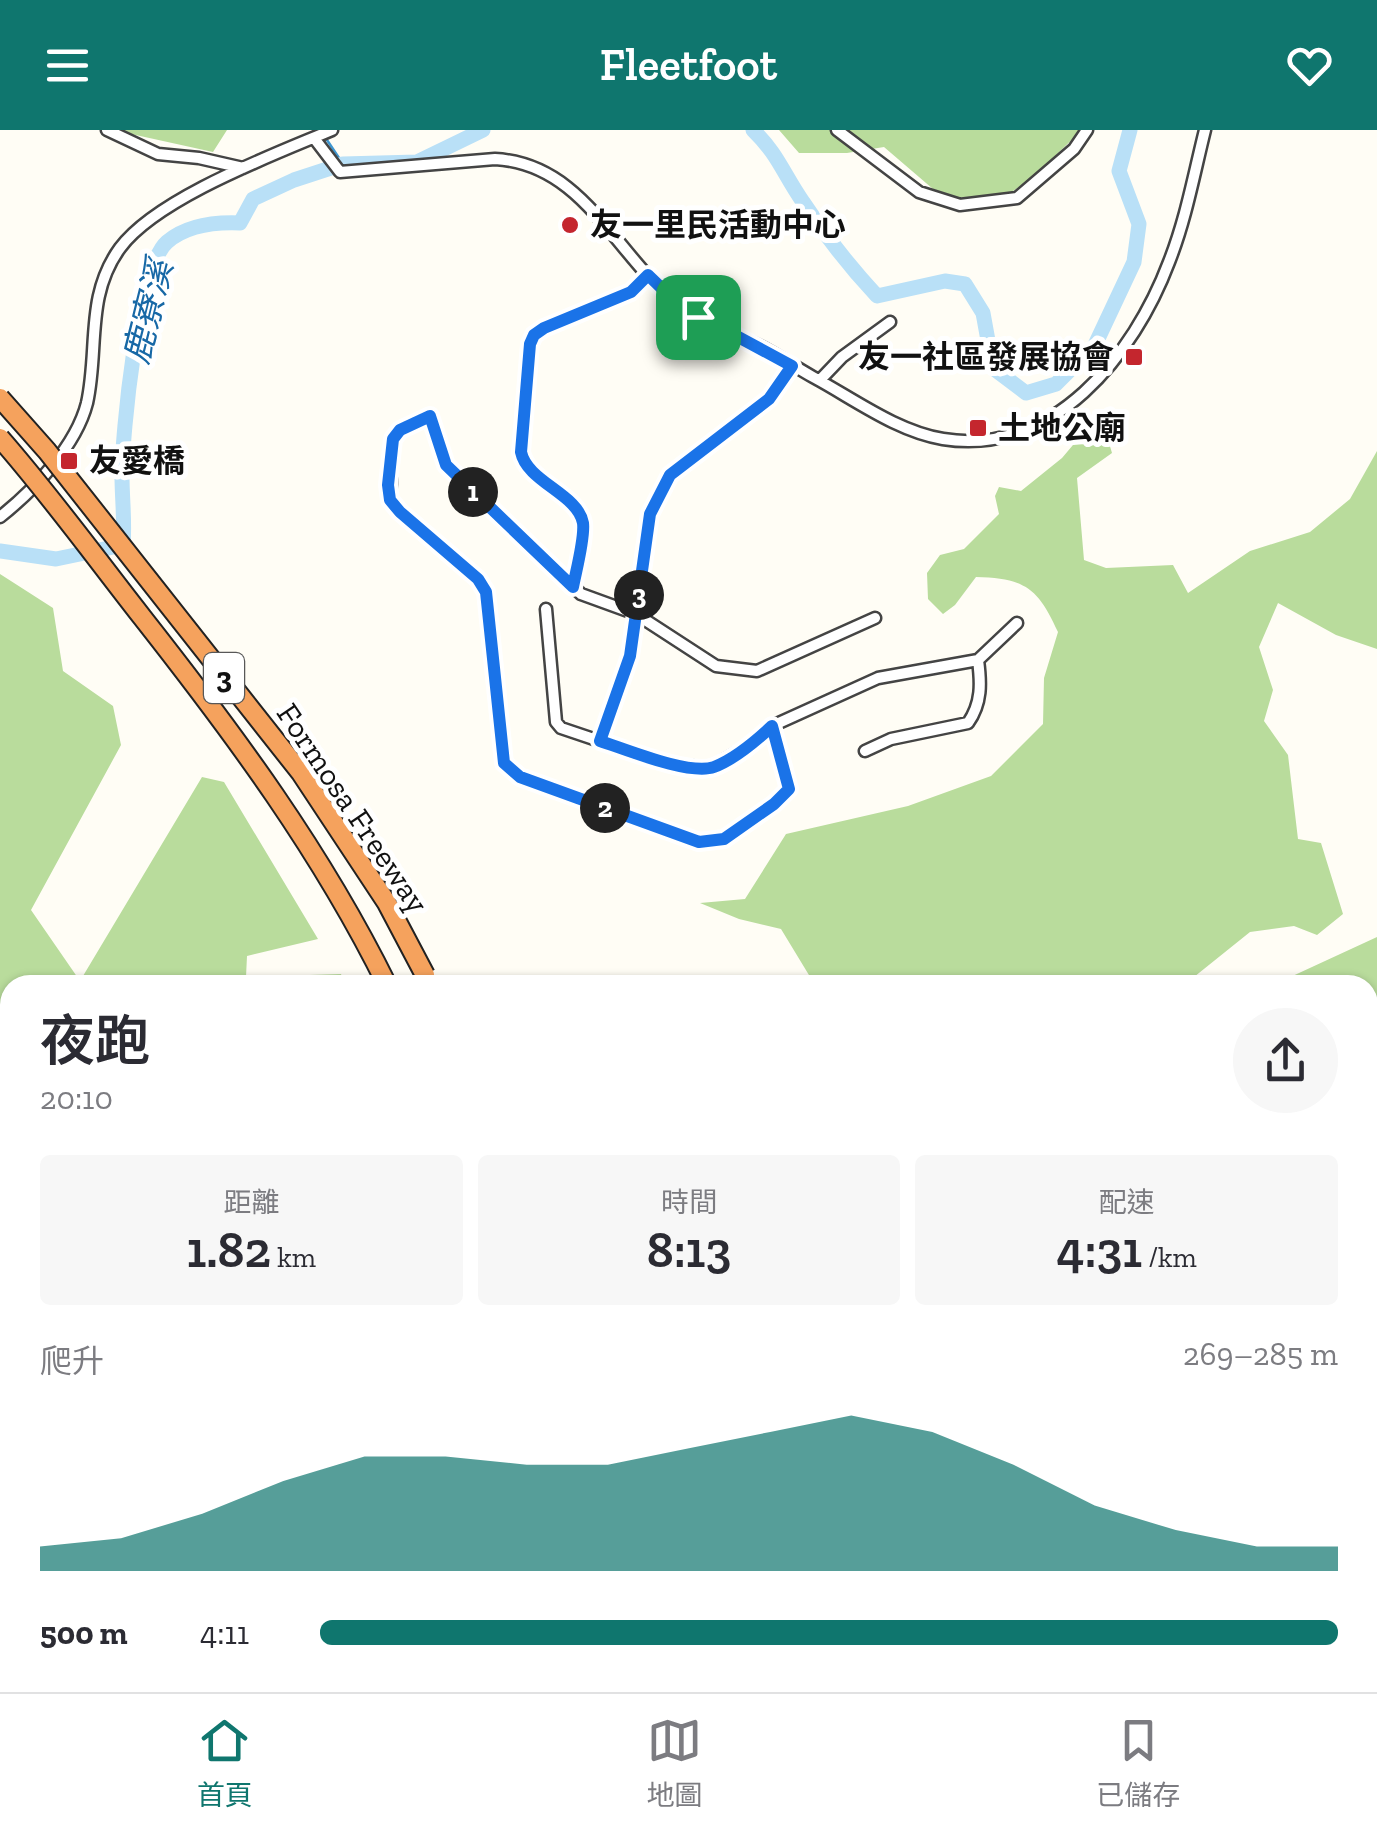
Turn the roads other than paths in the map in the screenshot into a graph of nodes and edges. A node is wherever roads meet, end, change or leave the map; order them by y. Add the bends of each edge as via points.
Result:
1 (107, 130) edge
2 (332, 130) edge
3 (837, 130) edge
4 (1087, 130) edge
5 (1205, 130) edge
6 (314, 138) junction
7 (243, 168) junction
8 (648, 275) junction
9 (890, 322) dead end
10 (792, 366) junction
11 (820, 380) junction
12 (0, 398) edge
13 (0, 438) edge
14 (0, 517) edge
15 (573, 587) junction
16 (546, 609) dead end
17 (636, 614) junction
18 (875, 618) dead end
19 (1017, 624) dead end
20 (978, 660) junction
21 (772, 726) junction
22 (600, 741) junction
23 (864, 751) dead end
24 (381, 975) edge
25 (424, 975) dead end

1 - 7 street via 158,154
2 - 6 street
3 - 4 street via 919,192 960,205 1017,198
5 - 11 street via 1157,288 1114,360 1058,414 1008,436 940,438 878,414
6 - 7 street
6 - 8 street via 340,172 494,159 540,168 567,185
7 - 14 street via 154,216 122,246 95,308 86,406 60,454
8 - 10 street via 689,311
8 - 15 street via 631,292 544,328 530,344 521,452 523,463 583,522
9 - 11 street
10 - 11 street
10 - 17 street via 769,399 670,475 650,514
12 - 25 highway, Formosa Freeway / 3, bridge via 301,774 387,903
13 - 24 highway, Formosa Freeway / 3, bridge via 291,816
15 - 17 street
15 - 21 street via 446,465 430,416 400,430 393,439 390,500 486,592 504,763 520,777 699,842 724,839 789,789
16 - 22 street via 556,722
17 - 18 street via 716,666 757,671
17 - 22 street via 630,656
19 - 20 street
20 - 21 street via 878,678
20 - 23 street via 982,687 968,723 891,738
21 - 22 street via 711,768 668,764

